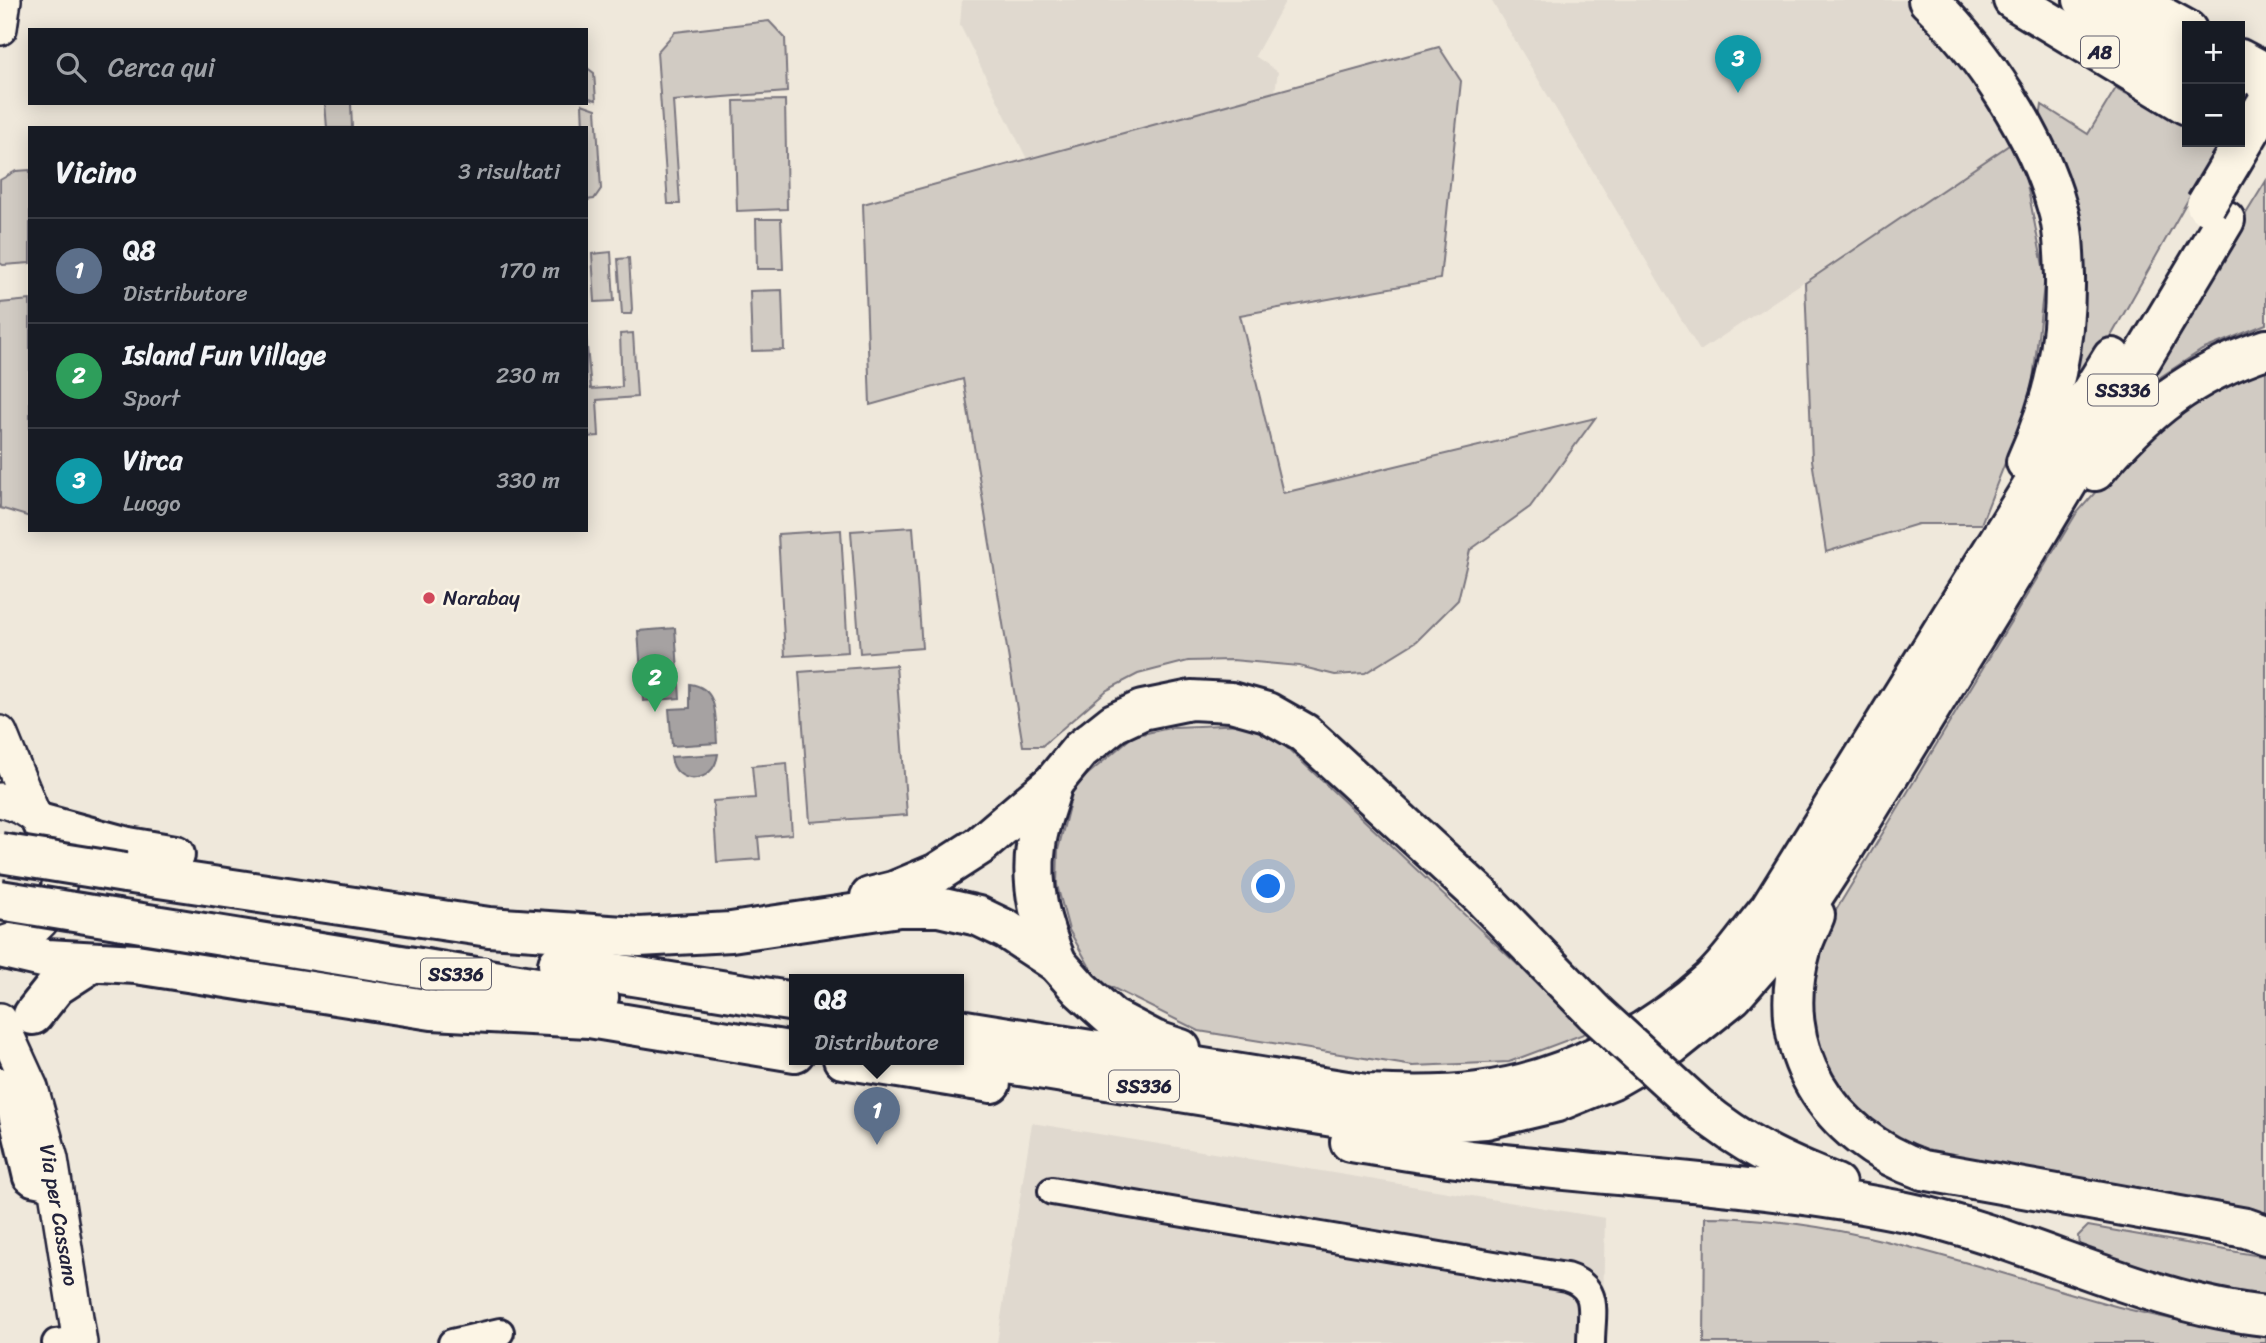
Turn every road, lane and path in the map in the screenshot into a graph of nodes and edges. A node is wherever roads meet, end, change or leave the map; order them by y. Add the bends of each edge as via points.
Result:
1 (4, 0) edge
2 (1928, 0) edge
3 (2013, 0) edge
4 (2084, 0) edge
5 (2132, 0) edge
6 (2182, 27) edge
7 (0, 28) edge
8 (2182, 60) edge
9 (2245, 62) edge
10 (2266, 73) edge
11 (2245, 97) edge
12 (2182, 102) edge
13 (2266, 104) edge
14 (2266, 110) edge
15 (2245, 140) edge
16 (2266, 150) edge
17 (2216, 212) junction
18 (2266, 349) edge
19 (2022, 559) junction
20 (1939, 637) junction
21 (0, 733) edge
22 (1054, 783) junction
23 (0, 800) edge
24 (38, 819) junction
25 (1842, 852) junction
26 (0, 853) edge
27 (0, 875) edge
28 (58, 894) junction
29 (0, 900) edge
30 (114, 918) junction
31 (0, 922) edge
32 (767, 927) junction
33 (639, 937) junction
34 (0, 946) edge
35 (47, 959) junction
36 (1057, 963) junction
37 (789, 1001) edge
38 (16, 1017) edge
39 (789, 1028) edge
40 (964, 1030) edge
41 (789, 1051) edge
42 (964, 1057) edge
43 (880, 1065) edge
44 (1276, 1080) junction
45 (15, 1084) edge
46 (1819, 1178) junction
47 (1052, 1191) dead end
48 (1910, 1213) junction
49 (2266, 1238) edge
50 (2266, 1316) edge
51 (500, 1332) dead end
52 (72, 1342) edge
53 (452, 1343) edge
54 (1591, 1343) edge

1 - 7 main road
2 - 20 highway via 2009,99 2057,207 2064,247 2065,314 2058,373 2042,428
3 - 12 highway, A8
4 - 8 highway, A8
5 - 6 highway
9 - 10 highway
11 - 14 highway
13 - 17 highway, bridge
15 - 16 highway
16 - 17 highway, SS336
17 - 19 highway, SS336
17 - 20 highway
18 - 19 highway, SS336 via 2203,376 2151,411 2118,443
19 - 25 highway
20 - 44 highway via 1769,910 1712,978 1658,1021 1548,1076 1481,1092 1426,1097 1366,1094
21 - 24 main road, Via per Cassano
22 - 32 highway via 979,846 937,873 894,891
22 - 36 highway via 1036,844 1033,878 1037,908
22 - 46 highway, bridge via 1080,750 1114,723 1142,710 1191,700 1231,702 1267,712 1314,741 1699,1108 1770,1157
23 - 24 main road via 14,803
24 - 28 main road, Via per Cassano via 54,839 60,857
24 - 33 highway via 128,847
25 - 42 highway, SS336 via 1792,929 1733,996 1672,1045 1611,1080 1557,1102 1486,1119 1364,1122
25 - 49 highway via 1801,949 1793,1002 1803,1058 1815,1085 1845,1125 1882,1152 1923,1170 2246,1228
26 - 30 highway, bridge
27 - 30 highway, SS336
28 - 34 main road via 49,914 34,930
28 - 35 main road, Via per Cassano
29 - 30 highway, SS336, bridge
30 - 31 highway
30 - 33 highway via 489,927
30 - 35 highway
30 - 37 highway, SS336
30 - 38 highway via 56,986
30 - 39 highway, SS336
30 - 41 highway via 589,1018
32 - 33 highway
32 - 36 highway via 899,907 939,907 978,916
34 - 35 highway
35 - 38 main road, Via per Cassano
36 - 44 highway via 1112,1018 1154,1040
38 - 45 main road, Via per Cassano via 30,1045
40 - 44 highway, SS336
43 - 48 highway via 1471,1160 1759,1188
45 - 52 main road, Via per Cassano via 51,1159
46 - 48 highway
46 - 49 highway via 2242,1240
47 - 54 street via 1581,1281 1591,1301
48 - 50 highway via 1984,1231 2159,1294
51 - 53 street

